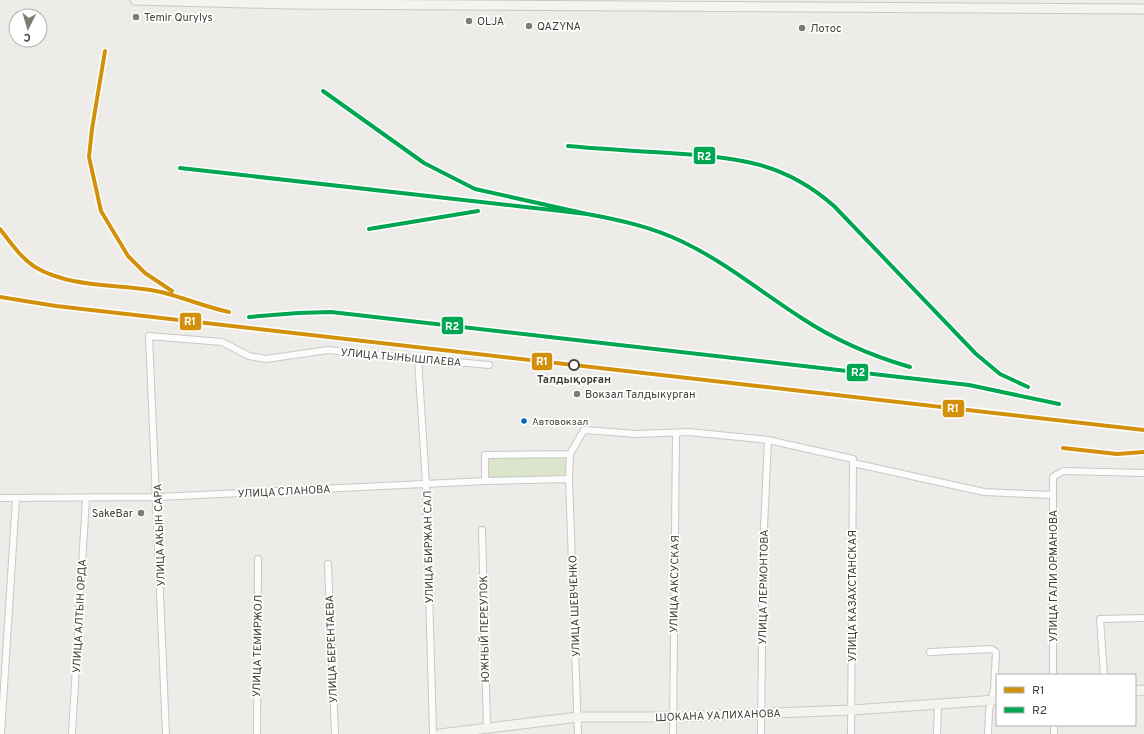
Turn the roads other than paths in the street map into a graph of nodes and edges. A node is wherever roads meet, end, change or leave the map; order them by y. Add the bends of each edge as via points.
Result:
1 (135, 0) edge
2 (640, 3) edge
3 (1144, 9) edge
4 (150, 336) joint
5 (418, 359) junction
6 (489, 365) dead end
7 (676, 433) junction
8 (768, 440) junction
9 (570, 454) junction
10 (853, 461) junction
11 (1144, 474) edge
12 (569, 479) junction
13 (485, 481) junction
14 (426, 484) junction
15 (1053, 495) junction
16 (158, 497) junction
17 (0, 498) edge
18 (16, 498) junction
19 (86, 498) junction
20 (482, 530) dead end
21 (258, 559) dead end
22 (328, 564) dead end
23 (1144, 618) edge
24 (930, 652) dead end
25 (1053, 674) edge
26 (1104, 674) edge
27 (994, 700) edge
28 (938, 704) junction
29 (852, 710) junction
30 (761, 714) junction
31 (578, 717) junction
32 (673, 717) junction
33 (487, 728) junction
34 (1, 734) edge
35 (72, 734) edge
36 (166, 734) edge
37 (257, 734) edge
38 (335, 734) edge
39 (433, 734) edge
40 (440, 734) edge
41 (578, 734) edge
42 (673, 734) edge
43 (760, 734) edge
44 (851, 734) edge
45 (937, 734) edge
46 (988, 734) edge

1 - 2 street via 297,4
2 - 3 street
4 - 5 street, УЛИЦА ТЫНЫШПАЕВА via 222,342 249,356 266,358 328,350
4 - 16 street, УЛИЦА АКЫН САРА
5 - 6 street, УЛИЦА ТЫНЫШПАЕВА
5 - 14 street, УЛИЦА БИРЖАН САЛ
7 - 8 street
7 - 9 street via 638,434 584,430
7 - 32 street, УЛИЦА АКСУСКАЯ
8 - 10 street
8 - 30 street, УЛИЦА ЛЕРМОНТОВА via 763,549
9 - 12 street
9 - 13 street via 485,455
10 - 15 street via 984,492
10 - 29 street, УЛИЦА КАЗАХСТАНСКАЯ
11 - 15 street, УЛИЦА ГАЛИ ОРМАНОВА via 1063,471 1053,477
12 - 13 street, УЛИЦА СЛАНОВА
12 - 31 street, УЛИЦА ШЕВЧЕНКО
13 - 14 street, УЛИЦА СЛАНОВА
14 - 16 street, УЛИЦА СЛАНОВА
14 - 39 street, УЛИЦА БИРЖАН САЛ
15 - 25 street, УЛИЦА ГАЛИ ОРМАНОВА
16 - 19 street, УЛИЦА СЛАНОВА
16 - 36 street, УЛИЦА АКЫН САРА
17 - 18 street, УЛИЦА СЛАНОВА
18 - 19 street, УЛИЦА СЛАНОВА
18 - 34 street
19 - 35 street, УЛИЦА АЛТЫН ОРДА
20 - 33 street, ЮЖНЫЙ ПЕРЕУЛОК
21 - 37 street, УЛИЦА ТЕМИРЖОЛ
22 - 38 street, УЛИЦА БЕРЕНТАЕВА
23 - 26 street via 1100,619
24 - 27 street via 991,649 996,652
27 - 28 street, ШОКАНА УАЛИХАНОВА
27 - 46 street via 989,711
28 - 29 street, ШОКАНА УАЛИХАНОВА
28 - 45 street
29 - 30 street, ШОКАНА УАЛИХАНОВА
29 - 44 street, УЛИЦА КАЗАХСТАНСКАЯ
30 - 32 street, ШОКАНА УАЛИХАНОВА
30 - 43 street, УЛИЦА ЛЕРМОНТОВА
31 - 32 street, ШОКАНА УАЛИХАНОВА
31 - 33 street, ШОКАНА УАЛИХАНОВА
31 - 41 street, УЛИЦА ШЕВЧЕНКО
32 - 42 street, УЛИЦА АКСУСКАЯ
33 - 40 street, ШОКАНА УАЛИХАНОВА

